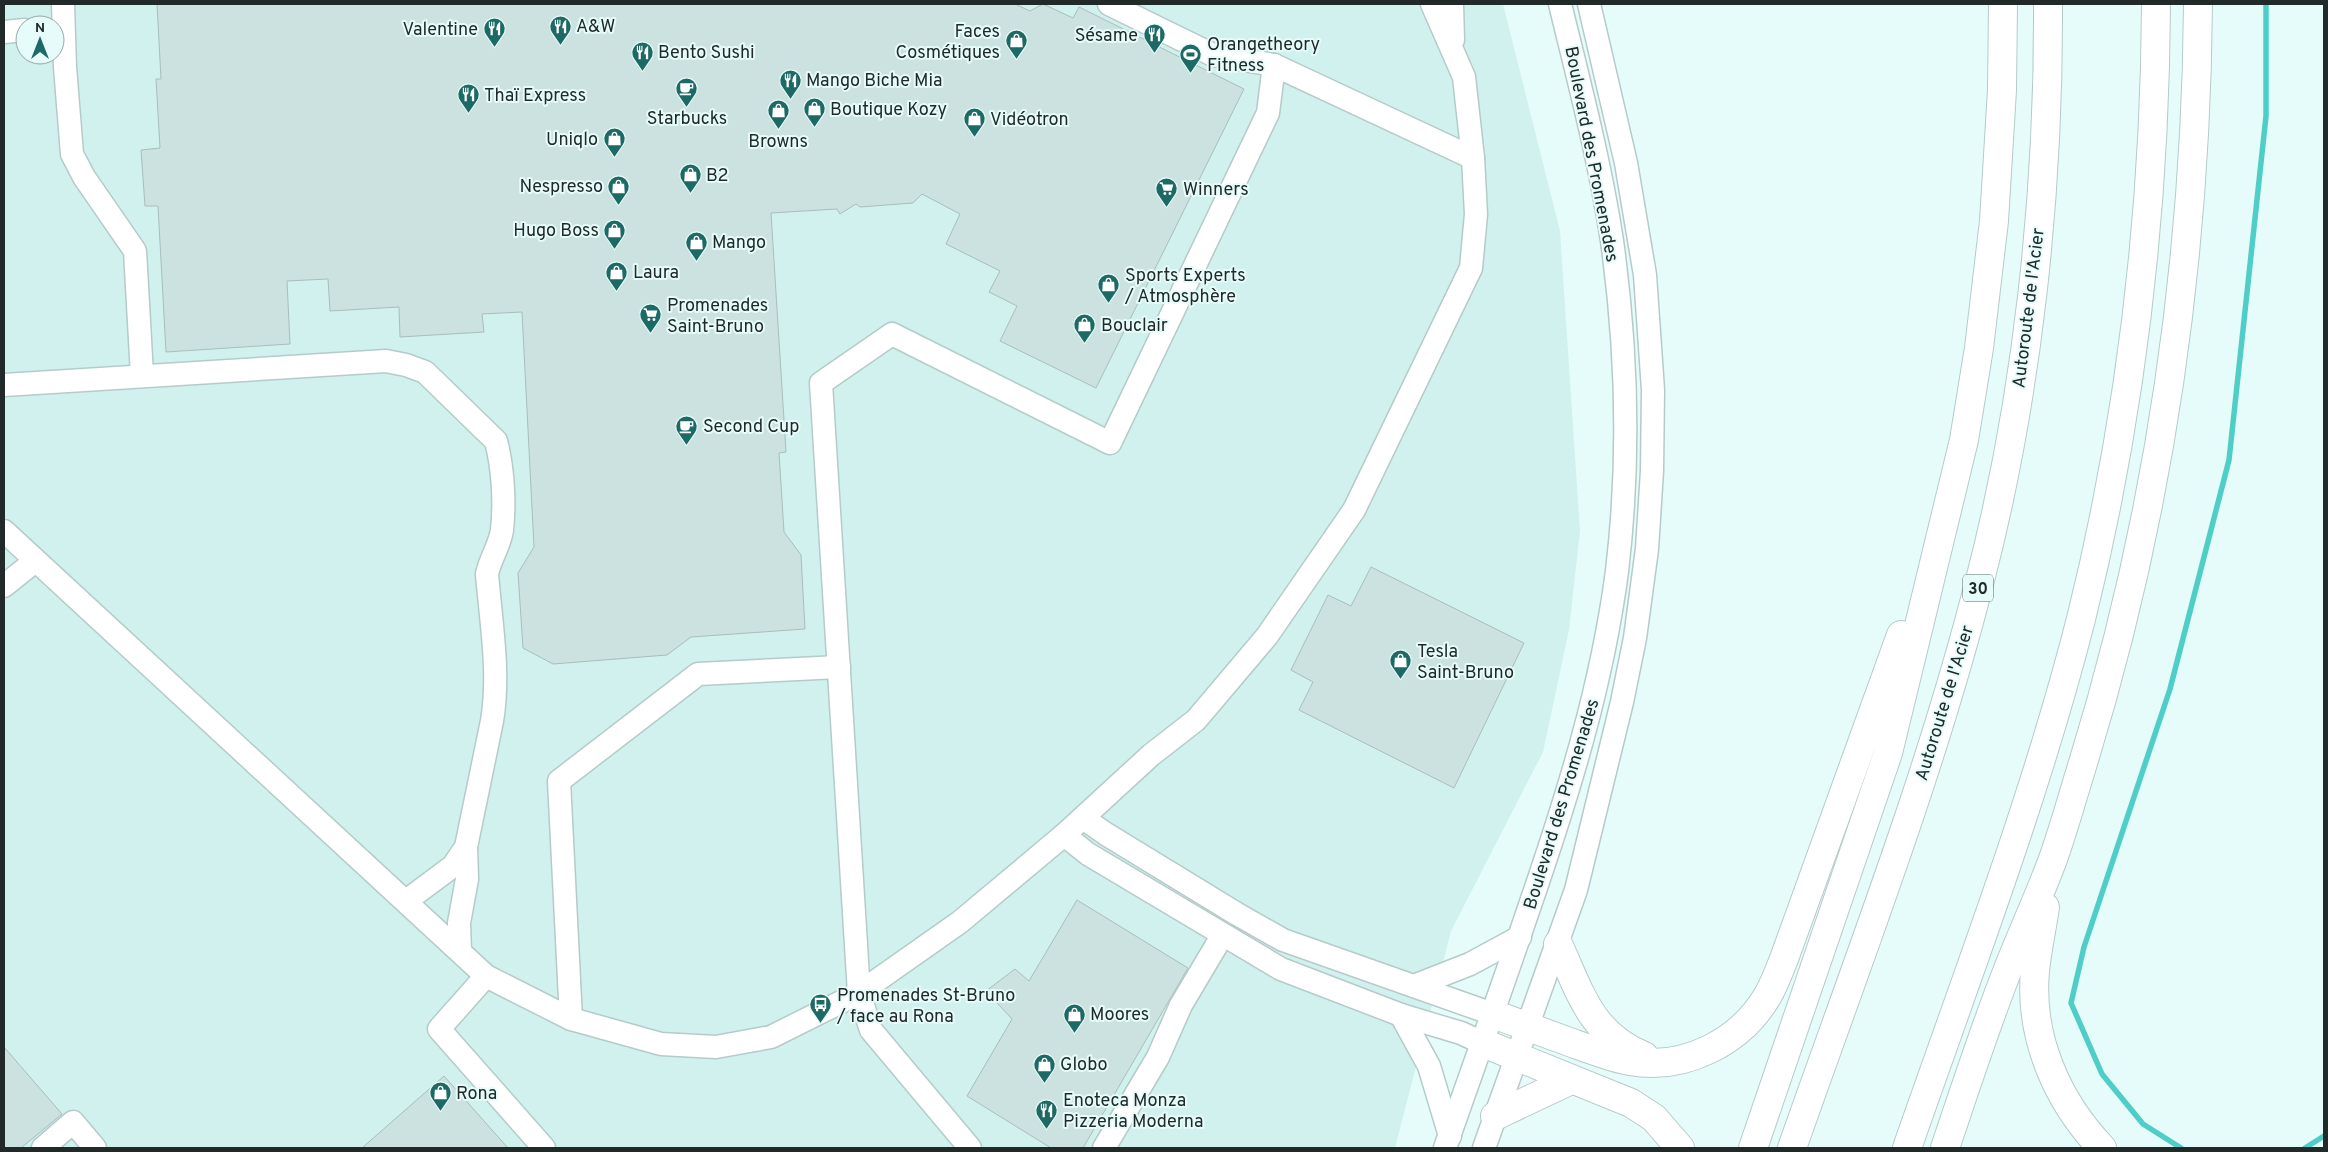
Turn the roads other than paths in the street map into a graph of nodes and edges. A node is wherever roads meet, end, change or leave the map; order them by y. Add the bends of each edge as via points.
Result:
1 (1109, 4) edge
2 (1432, 4) edge
3 (1452, 4) edge
4 (1560, 4) edge
5 (1589, 4) edge
6 (2003, 4) edge
7 (2048, 4) edge
8 (2156, 4) edge
9 (2198, 4) edge
10 (1454, 56) junction
11 (63, 65) edge
12 (1274, 65) junction
13 (1473, 158) junction
14 (142, 375) junction
15 (4, 385) edge
16 (1955, 477) junction
17 (5, 534) edge
18 (36, 560) junction
19 (4, 586) edge
20 (838, 667) junction
21 (1083, 818) junction
22 (1064, 835) junction
23 (466, 847) junction
24 (2053, 858) junction
25 (406, 900) junction
26 (1222, 936) junction
27 (1520, 937) junction
28 (1558, 944) junction
29 (460, 951) junction
30 (486, 976) junction
31 (1414, 986) junction
32 (859, 993) junction
33 (1493, 1014) junction
34 (1401, 1015) junction
35 (571, 1019) junction
36 (1528, 1026) junction
37 (1482, 1042) junction
38 (1516, 1058) junction
39 (1667, 1062) junction
40 (1570, 1080) junction
41 (1495, 1116) junction
42 (1447, 1142) edge
43 (43, 1148) edge
44 (95, 1148) edge
45 (544, 1148) edge
46 (970, 1148) edge
47 (1104, 1148) edge
48 (1484, 1148) edge
49 (1680, 1148) edge
50 (1753, 1148) edge
51 (1792, 1148) edge
52 (1907, 1148) edge
53 (1945, 1148) edge
54 (2102, 1148) edge

1 - 12 street via 1213,55
2 - 10 street
3 - 10 street
4 - 27 street, Boulevard des Promenades via 1596,155 1612,248 1622,355 1624,473 1617,568 1598,681 1573,776
5 - 28 street, Boulevard des Promenades via 1622,143 1643,257 1651,348 1652,471 1644,577 1622,702 1580,874
6 - 16 highway via 2000,138 1992,247 1973,391
7 - 51 highway, Autoroute de l'Acier / 30 via 2046,118 2036,256 2021,376 1987,554 1936,737
8 - 52 highway via 2154,121 2145,241 2124,409 2098,544 2068,667 2041,759
9 - 24 highway via 2196,106 2186,249 2159,451 2117,644
10 - 13 street via 1464,77
11 - 14 street via 72,154 135,251
12 - 13 street
12 - 20 street via 1268,113 1110,443 892,334 821,383
13 - 21 street via 1476,214 1471,268 1354,510 1267,636 1196,720 1151,755
14 - 15 street
14 - 23 street via 386,361 400,363 424,372 496,441 500,456 502,532 487,574 495,702
16 - 39 highway via 1864,742 1771,990 1754,1015 1731,1036 1699,1054
16 - 50 highway via 1888,753
17 - 18 street
18 - 19 street
18 - 25 street
20 - 32 street
20 - 35 street via 698,674 559,781
21 - 22 street
21 - 31 street via 1272,934
22 - 26 street via 1088,854
22 - 32 street via 983,904
23 - 25 street via 453,866
23 - 29 street via 467,879 459,923
24 - 53 highway via 1990,1018
24 - 54 highway via 2035,971 2039,1029 2057,1088 2080,1123
25 - 29 street
26 - 34 street via 1291,974
26 - 47 street via 1181,1005 1158,1057
27 - 31 street via 1470,964
27 - 33 street, Boulevard des Promenades
28 - 36 street, Boulevard des Promenades
28 - 39 highway via 1582,999 1603,1028 1634,1050
29 - 30 street
30 - 35 street
30 - 45 street via 439,1029
31 - 33 street
32 - 35 street via 771,1037 716,1047 661,1044
32 - 46 street via 871,1030
33 - 36 highway
33 - 37 street, Boulevard des Promenades
34 - 37 street
34 - 42 street via 1429,1066
36 - 38 street, Boulevard des Promenades
36 - 39 highway via 1620,1059 1643,1063
37 - 38 highway
37 - 42 street, Boulevard des Promenades
38 - 40 highway
38 - 41 street, Boulevard des Promenades
40 - 41 highway
40 - 49 highway via 1620,1098 1642,1110 1662,1126
41 - 48 street, Boulevard des Promenades
43 - 44 street via 73,1122

